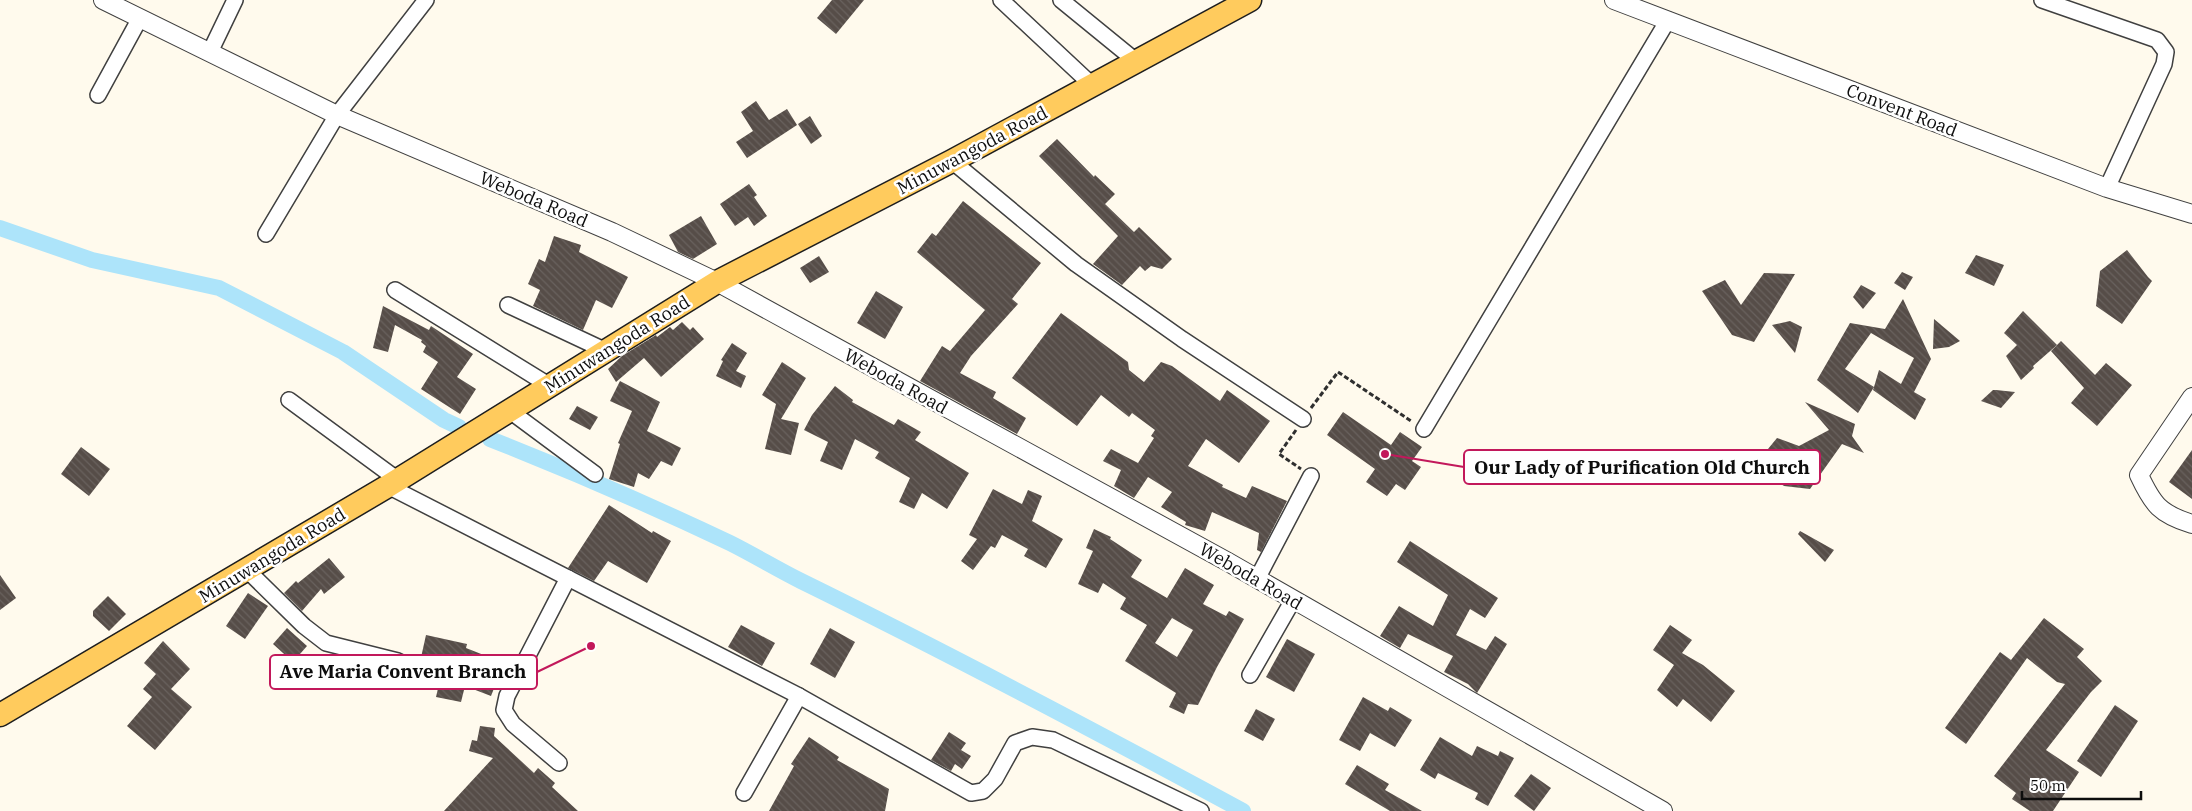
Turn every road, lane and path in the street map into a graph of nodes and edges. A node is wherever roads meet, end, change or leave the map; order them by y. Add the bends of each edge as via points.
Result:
1 (103, 0) edge
2 (235, 0) edge
3 (426, 0) edge
4 (1001, 0) edge
5 (1061, 0) edge
6 (1250, 0) edge
7 (1614, 0) edge
8 (2042, 0) edge
9 (140, 18) junction
10 (1668, 20) junction
11 (210, 52) junction
12 (1137, 62) junction
13 (1092, 86) junction
14 (98, 95) dead end
15 (337, 115) junction
16 (952, 161) junction
17 (2107, 188) junction
18 (2192, 214) edge
19 (266, 234) dead end
20 (716, 282) junction
21 (395, 290) dead end
22 (508, 305) dead end
23 (606, 351) junction
24 (550, 386) junction
25 (2192, 397) edge
26 (288, 400) dead end
27 (510, 411) junction
28 (1303, 418) junction
29 (1424, 429) joint
30 (595, 474) dead end
31 (1311, 476) joint
32 (393, 483) junction
33 (2192, 524) edge
34 (247, 570) junction
35 (568, 578) junction
36 (1257, 579) junction
37 (1293, 600) junction
38 (398, 661) dead end
39 (1250, 675) dead end
40 (799, 696) junction
41 (0, 715) edge
42 (559, 763) dead end
43 (744, 793) dead end
44 (1201, 811) edge
45 (1663, 811) edge

1 - 9 street, Weboda Road
2 - 11 street
3 - 15 street
4 - 13 street
5 - 12 street
6 - 12 main road, Minuwangoda Road
7 - 10 street, Convent Road
8 - 17 street via 2157,40 2166,52 2164,64
9 - 11 street, Weboda Road
9 - 14 street
10 - 17 street, Convent Road
10 - 29 street
11 - 15 street, Weboda Road
12 - 13 main road, Minuwangoda Road
13 - 16 main road, Minuwangoda Road
15 - 19 street
15 - 20 street, Weboda Road via 612,232
16 - 20 main road, Minuwangoda Road
16 - 28 street via 1076,264 1182,339
17 - 18 street, Convent Road
20 - 23 main road, Minuwangoda Road
20 - 36 street, Weboda Road
21 - 24 street
22 - 23 street
23 - 24 main road, Minuwangoda Road
24 - 27 main road, Minuwangoda Road
25 - 33 street via 2139,475 2152,501 2174,519
26 - 32 street
27 - 30 street
27 - 32 main road, Minuwangoda Road
28 - 29 path via 1338,372
28 - 31 path via 1279,454
31 - 36 street
32 - 34 main road, Minuwangoda Road
32 - 35 street
34 - 38 street via 326,643
34 - 41 main road, Minuwangoda Road
35 - 40 street
35 - 42 street via 507,696 504,710 513,724
36 - 37 street, Weboda Road
37 - 39 street
37 - 45 street, Weboda Road
40 - 43 street
40 - 44 street via 971,793 983,791 995,779 1015,743 1032,737 1052,740

